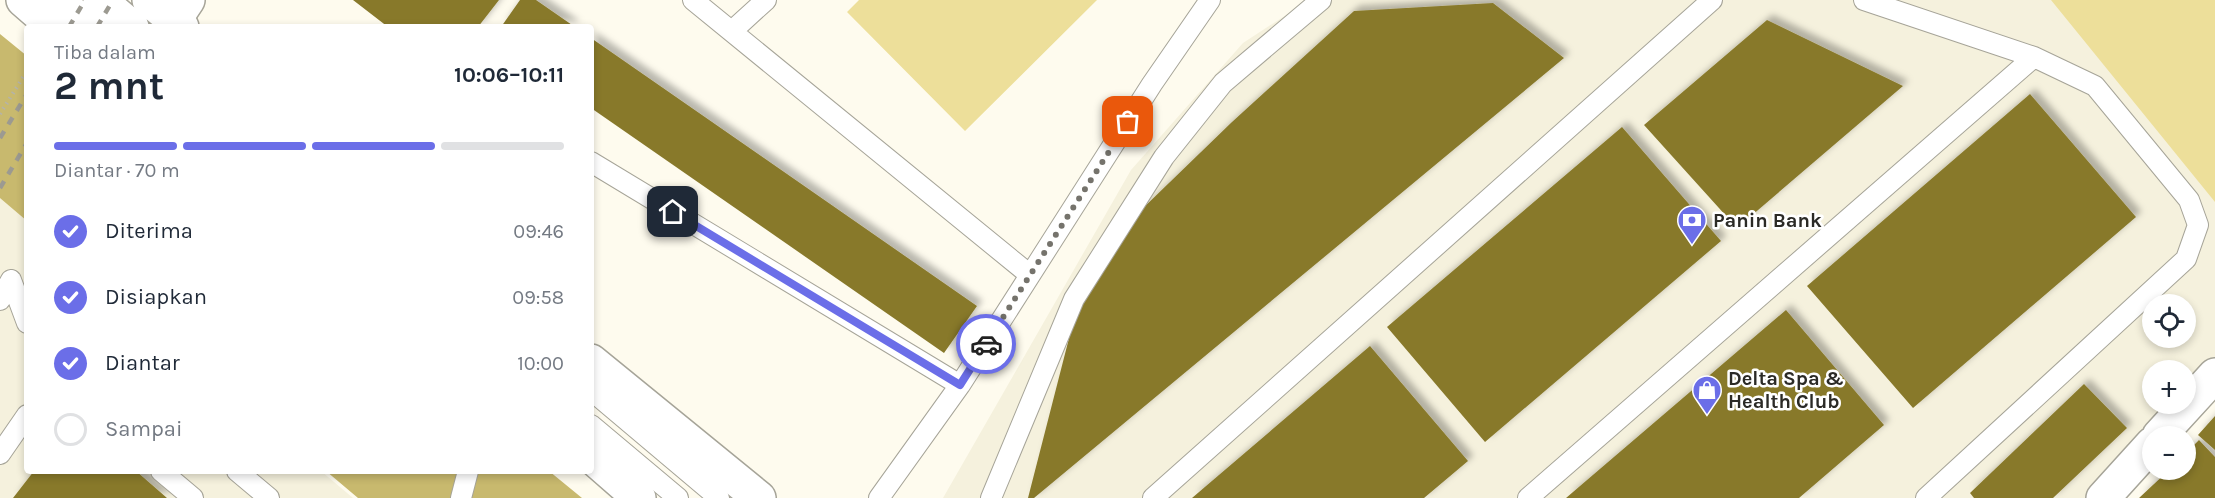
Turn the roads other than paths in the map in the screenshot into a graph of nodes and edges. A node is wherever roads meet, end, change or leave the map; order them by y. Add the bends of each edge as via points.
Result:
1 (23, 0) edge
2 (57, 0) edge
3 (100, 0) edge
4 (149, 0) edge
5 (693, 0) edge
6 (766, 0) edge
7 (1210, 0) edge
8 (1321, 0) edge
9 (1712, 0) edge
10 (1864, 0) edge
11 (182, 16) edge
12 (51, 24) edge
13 (85, 24) edge
14 (128, 24) edge
15 (732, 32) junction
16 (2034, 57) junction
17 (594, 164) edge
18 (1030, 275) junction
19 (6, 276) edge
20 (24, 291) edge
21 (0, 300) edge
22 (24, 316) edge
23 (594, 363) edge
24 (2215, 375) edge
25 (960, 385) junction
26 (594, 393) edge
27 (24, 419) edge
28 (2168, 426) edge
29 (594, 428) edge
30 (0, 454) edge
31 (2142, 455) edge
32 (594, 459) edge
33 (164, 474) edge
34 (240, 474) edge
35 (467, 474) edge
36 (886, 494) edge
37 (193, 498) edge
38 (268, 498) edge
39 (461, 498) edge
40 (639, 498) edge
41 (678, 498) edge
42 (719, 498) edge
43 (759, 498) edge
44 (991, 498) edge
45 (1153, 498) edge
46 (1528, 498) edge
47 (1926, 498) edge
48 (2103, 498) edge

1 - 12 main road
2 - 13 main road
3 - 14 main road
4 - 11 main road
5 - 15 lane
6 - 15 lane
7 - 18 lane
8 - 44 lane via 1223,83 1164,157 1074,299
9 - 45 lane
10 - 16 lane
15 - 18 lane
16 - 46 lane
16 - 47 lane via 2095,86 2188,200 2198,225 2186,259
17 - 25 lane
18 - 25 lane
19 - 20 lane
19 - 21 lane
19 - 22 lane
23 - 43 main road
24 - 28 main road
25 - 36 lane
26 - 42 lane
27 - 30 lane
29 - 41 lane
31 - 48 main road
32 - 40 main road
33 - 37 lane
34 - 38 lane
35 - 39 lane

